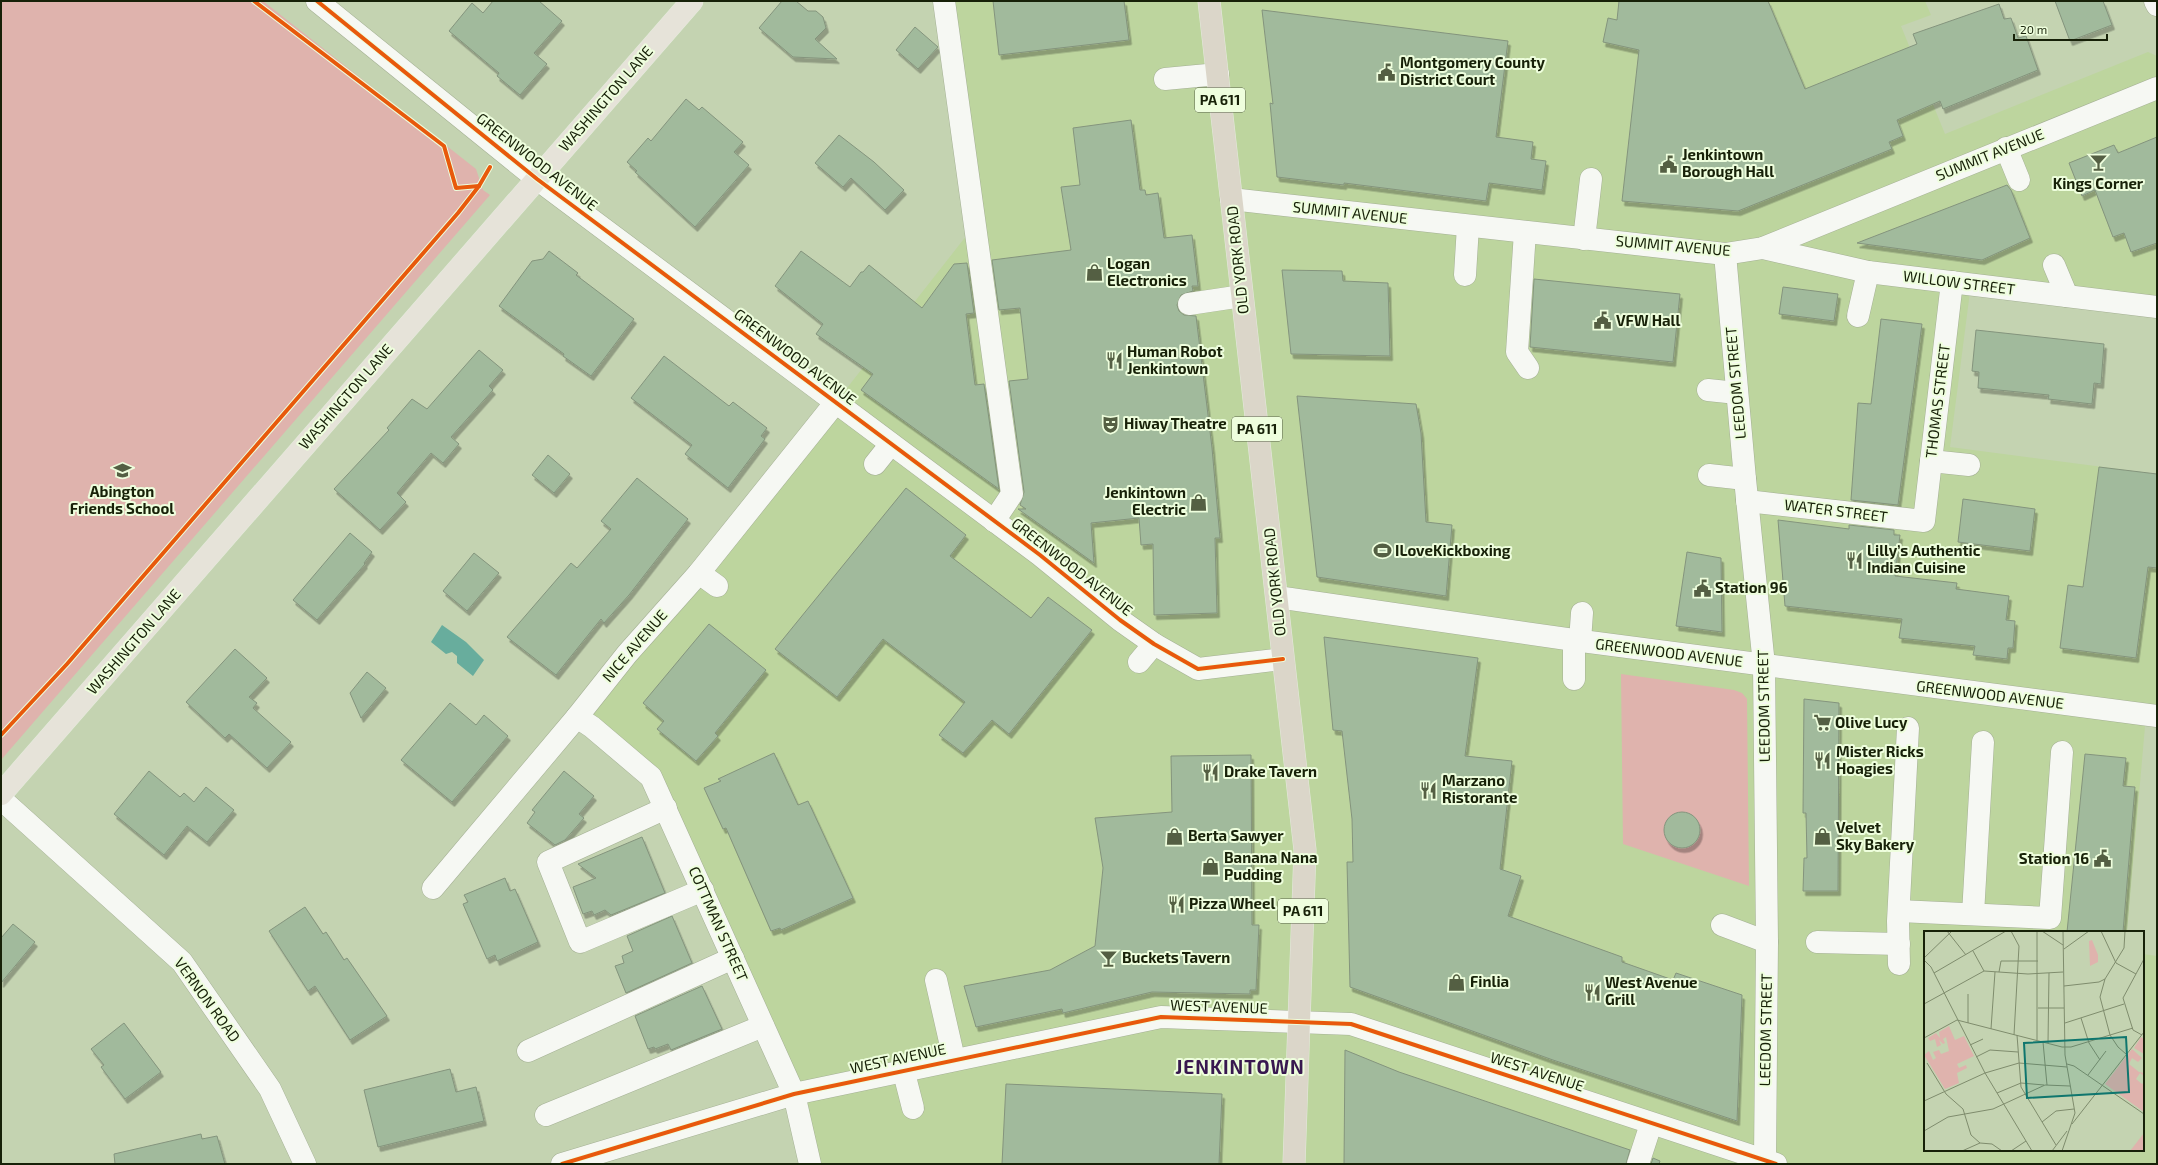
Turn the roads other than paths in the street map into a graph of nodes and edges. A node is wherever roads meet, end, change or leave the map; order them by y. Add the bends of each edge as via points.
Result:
1 (317, 1) edge
2 (692, 1) edge
3 (944, 1) edge
4 (1209, 1) edge
5 (2155, 1) edge
6 (2157, 5) edge
7 (1218, 74) junction
8 (1165, 79) dead end
9 (2157, 88) edge
10 (2006, 148) junction
11 (537, 179) junction
12 (1592, 179) dead end
13 (2019, 180) dead end
14 (1231, 199) junction
15 (1468, 226) junction
16 (1525, 232) junction
17 (1584, 238) junction
18 (1763, 248) junction
19 (1725, 254) junction
20 (2054, 265) dead end
21 (1868, 272) junction
22 (1465, 275) dead end
23 (1952, 282) junction
24 (1242, 296) junction
25 (2067, 296) junction
26 (1189, 304) dead end
27 (2157, 307) edge
28 (1858, 316) dead end
29 (1528, 368) dead end
30 (1708, 390) dead end
31 (1738, 393) junction
32 (836, 402) junction
33 (891, 444) junction
34 (1931, 461) junction
35 (875, 464) dead end
36 (1968, 465) dead end
37 (1709, 475) dead end
38 (1745, 479) junction
39 (1747, 501) junction
40 (994, 521) junction
41 (1924, 521) joint
42 (699, 573) junction
43 (717, 586) dead end
44 (1277, 597) junction
45 (1582, 613) dead end
46 (1577, 641) junction
47 (1154, 644) junction
48 (1283, 659) junction
49 (1139, 662) dead end
50 (1764, 665) junction
51 (1574, 678) dead end
52 (2157, 716) edge
53 (577, 717) junction
54 (1908, 728) dead end
55 (1983, 742) dead end
56 (2062, 752) dead end
57 (1, 794) edge
58 (1, 799) edge
59 (666, 808) junction
60 (433, 888) dead end
61 (703, 890) junction
62 (1899, 911) junction
63 (1973, 914) junction
64 (1722, 925) dead end
65 (1767, 942) junction
66 (1817, 942) dead end
67 (733, 958) junction
68 (936, 980) dead end
69 (1300, 1022) junction
70 (763, 1026) junction
71 (528, 1051) dead end
72 (954, 1059) junction
73 (903, 1069) junction
74 (794, 1094) junction
75 (913, 1108) dead end
76 (546, 1115) dead end
77 (1651, 1124) junction
78 (1771, 1162) edge
79 (305, 1164) edge
80 (562, 1164) edge
81 (810, 1164) edge
82 (1294, 1164) edge
83 (1638, 1164) edge

1 - 11 street, GREENWOOD AVENUE
2 - 11 main road, WASHINGTON LANE
3 - 40 street via 962,100 993,326 1012,494
4 - 7 highway, OLD YORK ROAD / PA 611
5 - 6 street
7 - 8 street
7 - 14 highway, OLD YORK ROAD / PA 611
9 - 10 street, SUMMIT AVENUE
10 - 13 street
10 - 18 street, SUMMIT AVENUE
11 - 32 street, GREENWOOD AVENUE
11 - 57 main road, WASHINGTON LANE
12 - 17 street
14 - 15 street, SUMMIT AVENUE
14 - 24 highway, OLD YORK ROAD / PA 611
15 - 16 street, SUMMIT AVENUE
15 - 22 street
16 - 17 street, SUMMIT AVENUE
16 - 29 street via 1517,352
17 - 19 street, SUMMIT AVENUE
18 - 19 street, SUMMIT AVENUE
18 - 21 street, WILLOW STREET
19 - 31 street, LEEDOM STREET
20 - 25 street
21 - 23 street, WILLOW STREET
21 - 28 street
23 - 25 street, WILLOW STREET
23 - 34 street, THOMAS STREET
24 - 26 street
24 - 44 highway, OLD YORK ROAD / PA 611
25 - 27 street, WILLOW STREET
30 - 31 street
31 - 38 street, LEEDOM STREET
32 - 33 street, GREENWOOD AVENUE
32 - 42 street, NICE AVENUE
33 - 35 street
33 - 40 street, GREENWOOD AVENUE
34 - 36 street
34 - 41 street, THOMAS STREET
37 - 38 street
38 - 39 street, LEEDOM STREET
39 - 41 street, WATER STREET via 1826,504
39 - 50 street, LEEDOM STREET
40 - 47 street, GREENWOOD AVENUE
42 - 43 street
42 - 53 street, NICE AVENUE via 627,654
44 - 46 street, GREENWOOD AVENUE
44 - 48 highway, OLD YORK ROAD / PA 611
45 - 46 street
46 - 50 street, GREENWOOD AVENUE
46 - 51 street
47 - 48 street, GREENWOOD AVENUE via 1198,669
47 - 49 street
48 - 69 highway, OLD YORK ROAD / PA 611 via 1305,850
50 - 52 street, GREENWOOD AVENUE
50 - 65 street, LEEDOM STREET
53 - 59 street, COTTMAN STREET via 651,777
53 - 60 street, NICE AVENUE
54 - 62 street
55 - 63 street
56 - 63 street via 2050,918
58 - 79 street, VERNON ROAD via 182,962 270,1089
59 - 61 street, COTTMAN STREET
59 - 61 street via 548,862 580,942
61 - 67 street, COTTMAN STREET
62 - 63 street
62 - 66 street via 1899,954
64 - 65 street
65 - 78 street, LEEDOM STREET
67 - 70 street, COTTMAN STREET
67 - 71 street
68 - 72 street
69 - 72 street, WEST AVENUE via 1161,1017
69 - 77 street, WEST AVENUE via 1351,1024
69 - 82 highway, OLD YORK ROAD / PA 611
70 - 74 street, COTTMAN STREET
70 - 76 street
72 - 73 street, WEST AVENUE
73 - 74 street, WEST AVENUE
73 - 75 street
74 - 80 street, WEST AVENUE
74 - 81 street, COTTMAN STREET
77 - 78 street, WEST AVENUE
77 - 83 street

